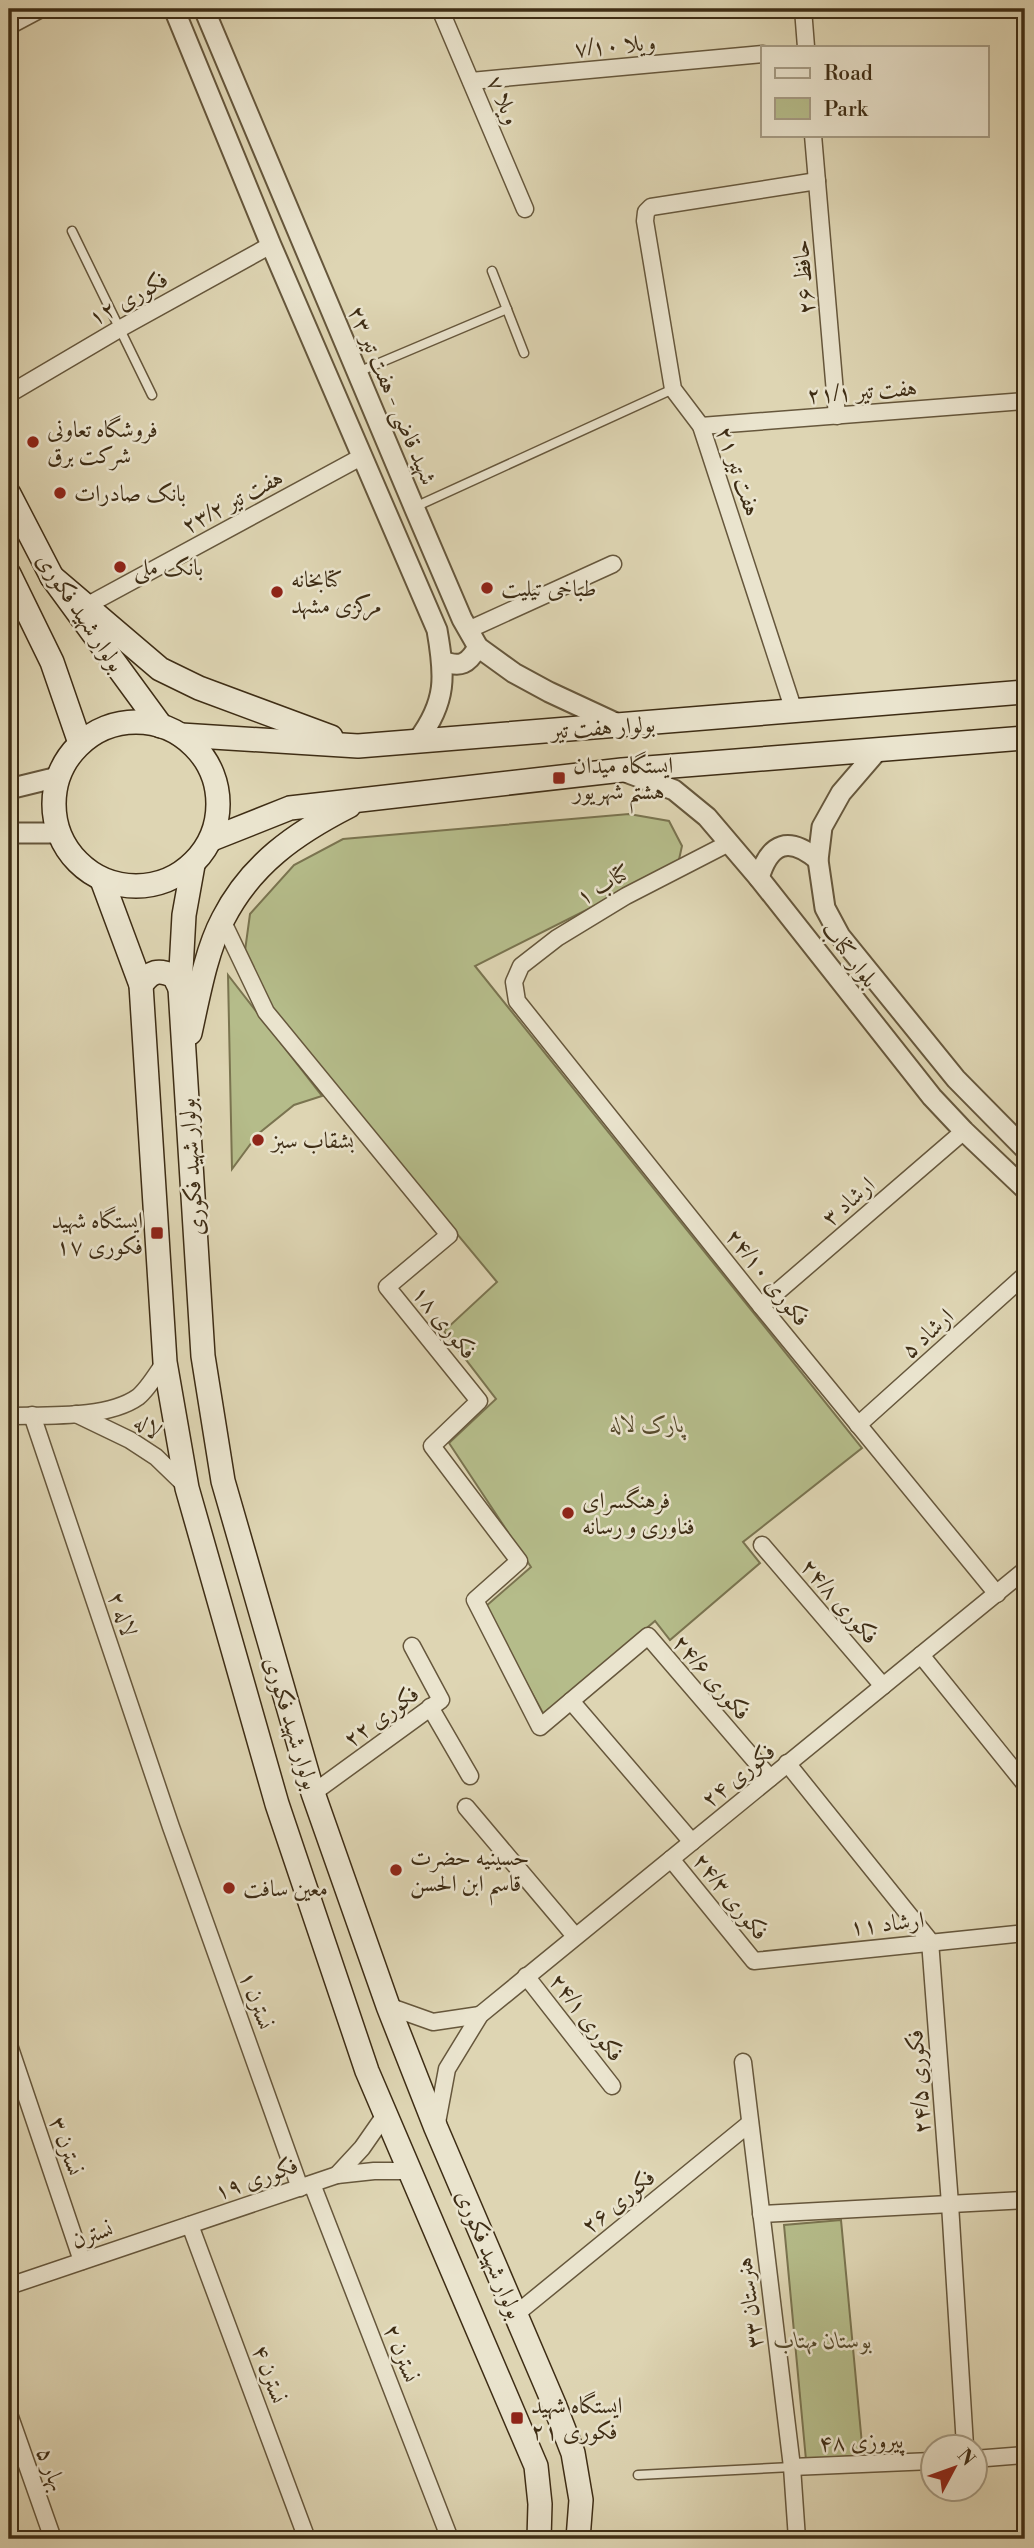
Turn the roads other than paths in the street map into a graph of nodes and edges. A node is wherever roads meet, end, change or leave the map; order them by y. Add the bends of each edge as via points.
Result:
1 (41, 9) edge
2 (174, 9) edge
3 (204, 9) edge
4 (440, 9) edge
5 (803, 9) edge
6 (9, 25) edge
7 (806, 46) edge
8 (761, 54) edge
9 (471, 81) junction
10 (813, 136) edge
11 (817, 181) junction
12 (525, 209) dead end
13 (72, 230) dead end
14 (271, 245) junction
15 (492, 271) dead end
16 (507, 309) junction
17 (121, 328) junction
18 (524, 353) dead end
19 (357, 372) junction
20 (673, 389) junction
21 (9, 394) edge
22 (152, 395) dead end
23 (1025, 401) edge
24 (837, 416) junction
25 (701, 426) junction
26 (363, 456) junction
27 (9, 494) edge
28 (414, 507) junction
29 (612, 564) dead end
30 (9, 574) edge
31 (52, 578) junction
32 (86, 606) junction
33 (468, 630) junction
34 (478, 647) junction
35 (442, 661) junction
36 (1025, 692) edge
37 (794, 711) junction
38 (621, 726) junction
39 (171, 730) junction
40 (1025, 738) edge
41 (418, 740) junction
42 (80, 743) junction
43 (358, 746) junction
44 (878, 750) junction
45 (622, 770) junction
46 (58, 777) junction
47 (9, 789) edge
48 (362, 800) junction
49 (9, 833) edge
50 (59, 833) junction
51 (212, 839) junction
52 (729, 843) junction
53 (818, 860) junction
54 (193, 865) junction
55 (759, 878) junction
56 (102, 880) junction
57 (222, 920) junction
58 (514, 982) joint
59 (141, 985) junction
60 (180, 988) junction
61 (184, 1059) junction
62 (964, 1131) junction
63 (1025, 1149) edge
64 (1025, 1189) edge
65 (1025, 1275) edge
66 (761, 1306) junction
67 (165, 1362) junction
68 (76, 1414) junction
69 (32, 1415) junction
70 (9, 1416) edge
71 (859, 1425) junction
72 (187, 1488) junction
73 (762, 1545) dead end
74 (1025, 1570) edge
75 (997, 1594) junction
76 (412, 1646) dead end
77 (921, 1654) junction
78 (883, 1686) junction
79 (571, 1701) junction
80 (436, 1704) junction
81 (788, 1763) junction
82 (470, 1776) dead end
83 (770, 1778) junction
84 (1025, 1784) edge
85 (313, 1793) junction
86 (466, 1807) dead end
87 (171, 1827) joint
88 (692, 1842) junction
89 (671, 1859) junction
90 (1025, 1933) edge
91 (575, 1936) junction
92 (930, 1941) junction
93 (754, 1961) joint
94 (526, 1976) junction
95 (388, 2006) junction
96 (480, 2015) junction
97 (9, 2045) edge
98 (743, 2062) dead end
99 (612, 2086) dead end
100 (385, 2115) junction
101 (750, 2123) junction
102 (436, 2128) junction
103 (408, 2171) junction
104 (337, 2175) junction
105 (306, 2186) junction
106 (1025, 2200) edge
107 (950, 2204) junction
108 (761, 2214) junction
109 (190, 2225) junction
110 (82, 2261) junction
111 (9, 2286) edge
112 (516, 2314) junction
113 (9, 2414) edge
114 (964, 2432) edge
115 (1025, 2455) edge
116 (988, 2458) edge
117 (918, 2462) edge
118 (792, 2467) junction
119 (638, 2475) dead end
120 (53, 2539) edge
121 (307, 2539) edge
122 (450, 2539) edge
123 (539, 2539) edge
124 (578, 2539) edge
125 (797, 2539) edge

1 - 6 street
2 - 14 street
3 - 19 street, شهید قاضی - هفت تیر ۲۳
4 - 9 street, ویلا ۷
5 - 7 street
8 - 9 street, ویلا ۷/۱۰
9 - 12 street, ویلا ۷
10 - 11 street, حافظ ۲۶
11 - 20 street, هفت تیر ۲۱ via 652,207 646,212
11 - 24 street, حافظ ۲۶
13 - 17 lane
14 - 17 street, فکوری ۱۲
14 - 26 street
15 - 16 lane
16 - 18 lane
16 - 19 lane
17 - 21 street, فکوری ۱۲
17 - 22 lane
19 - 28 street, شهید قاضی - هفت تیر ۲۳
20 - 25 street, هفت تیر ۲۱
20 - 28 lane
23 - 24 street, هفت تیر ۲۱/۱
24 - 25 street, هفت تیر ۲۱/۱
25 - 37 street, هفت تیر ۲۱
26 - 32 street, هفت تیر ۲۳/۲
26 - 35 street via 437,630
27 - 31 main road, بولوار شهید فکوری
28 - 33 street, شهید قاضی - هفت تیر ۲۳
29 - 33 street
30 - 42 main road, بولوار شهید فکوری via 52,662
31 - 32 main road
31 - 39 main road, بولوار شهید فکوری
32 - 43 main road via 160,669 199,688
33 - 34 street, شهید قاضی - هفت تیر ۲۳
34 - 35 street via 463,663
34 - 38 street, شهید قاضی - هفت تیر ۲۳ via 513,673
35 - 41 street via 440,700 433,720
36 - 37 main road, بولوار هفت تیر
37 - 38 main road, بولوار هفت تیر
38 - 41 main road, بولوار هفت تیر
39 - 42 main road via 140,722 118,723
39 - 43 main road, بولوار هفت تیر
39 - 51 main road via 197,748 211,768 219,816
40 - 44 main road, بولوار هفت تیر
41 - 43 main road, بولوار هفت تیر
42 - 46 main road
44 - 45 main road, بولوار هفت تیر
44 - 53 street, بلوار کتاب via 841,793 822,827
45 - 48 main road, بولوار هفت تیر
45 - 52 street, بلوار کتاب via 674,790
46 - 47 street
46 - 50 main road via 54,815
48 - 51 main road, بولوار هفت تیر via 290,808
48 - 57 main road via 308,828 272,855 243,885
49 - 50 street
50 - 56 main road via 69,852
51 - 54 main road
52 - 55 street, بلوار کتاب
52 - 58 street, کتاب ۱ via 556,938 521,966
53 - 55 street via 802,847 782,846 765,858
53 - 63 street, بلوار کتاب via 824,908 840,936 956,1079
54 - 56 main road via 173,879 150,886
54 - 60 main road, بولوار شهید فکوری via 184,915
55 - 62 street, بلوار کتاب
56 - 59 main road, بولوار شهید فکوری
57 - 61 main road
57 - 79 street, فکوری ١٨ via 265,1012 449,1235 387,1287 479,1401 432,1446 519,1561 475,1600 540,1727
58 - 66 street, فکوری ۲۴/۱۰ via 517,1001
59 - 60 main road via 148,974 161,971 174,976
59 - 67 main road, بولوار شهید فکوری
60 - 61 main road, بولوار شهید فکوری
61 - 85 main road, بولوار شهید فکوری via 203,1356 221,1467
62 - 64 street, بلوار کتاب
62 - 66 street, ارشاد ۳
65 - 71 street, ارشاد ۵
66 - 71 street, فکوری ۲۴/۱۰
67 - 68 street, لاله via 140,1395 122,1406
67 - 72 main road, بولوار شهید فکوری
68 - 69 street, لاله
68 - 72 street, لاله via 131,1440
69 - 70 street, لاله
69 - 87 street, لاله ۲
71 - 75 street, فکوری ۲۴/۱۰
72 - 100 main road, بولوار شهید فکوری via 277,1804
73 - 78 street, فکوری ۲۴/۸
74 - 75 street, فکوری ۲۴
75 - 77 street, فکوری ۲۴
76 - 80 street
77 - 78 street, فکوری ۲۴
77 - 84 street
78 - 81 street, فکوری ۲۴
79 - 83 street, فکوری ۲۴/۶ via 648,1636
79 - 88 street
80 - 82 street
80 - 85 street, فکوری ۲۲
81 - 83 street, فکوری ۲۴
81 - 92 street
83 - 88 street, فکوری ۲۴
85 - 95 main road, بولوار شهید فکوری
86 - 91 street
87 - 105 street, نسترن ۱
88 - 89 street, فکوری ۲۴
89 - 91 street, فکوری ۲۴
89 - 93 street, فکوری ۲۴/۳
90 - 92 street, ارشاد ۱۱
91 - 94 street, فکوری ۲۴
92 - 93 street, ارشاد ۱۱
92 - 107 street, فکوری ۲۴/۵
94 - 96 street, فکوری ۲۴
94 - 99 street, فکوری ۲۴/۱
95 - 96 street via 433,2021
95 - 102 main road, بولوار شهید فکوری
96 - 102 street via 447,2069
97 - 110 street, نسترن ۳
98 - 101 street, هنرستان ۳۳
100 - 103 main road, بولوار شهید فکوری
100 - 104 street
101 - 108 street, هنرستان ۳۳
101 - 112 street, فکوری ۲۶
102 - 112 main road, بولوار شهید فکوری
103 - 104 street
103 - 123 main road, بولوار شهید فکوری via 536,2466
104 - 105 street, فکوری ۱۹
105 - 109 street, فکوری ۱۹
105 - 122 street, نسترن ۲
106 - 107 street
107 - 108 street
107 - 114 street, فکوری ۲۴/۵
108 - 118 street, هنرستان ۳۳
109 - 110 street, نسترن
109 - 121 street, نسترن ۴
110 - 111 street, نسترن
112 - 124 main road, بولوار شهید فکوری via 573,2453 581,2500
113 - 120 street, بهار ۵
115 - 116 street
117 - 118 street, پیروزی ۴۸
118 - 119 lane
118 - 125 street, هنرستان ۳۳

